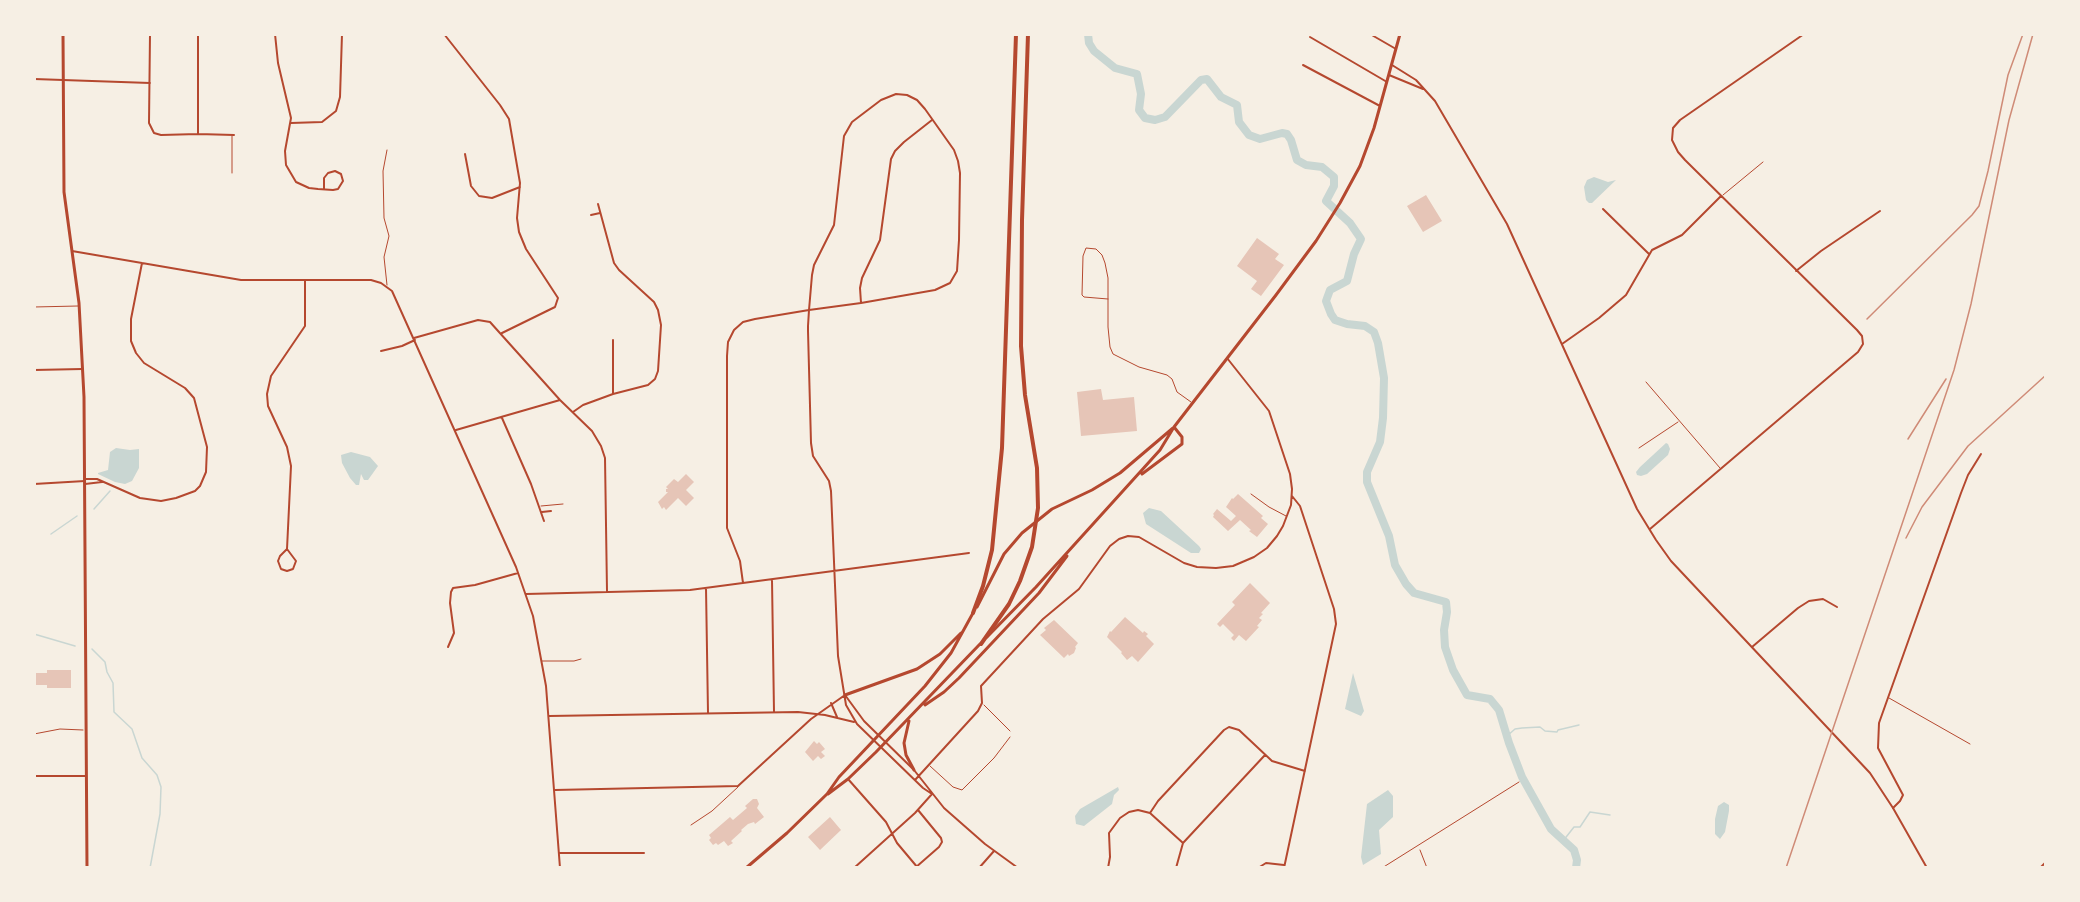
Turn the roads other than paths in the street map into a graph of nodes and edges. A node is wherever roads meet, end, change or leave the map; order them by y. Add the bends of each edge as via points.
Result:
1 (63, 34) edge
2 (150, 34) edge
3 (198, 34) edge
4 (275, 34) edge
5 (342, 34) edge
6 (444, 34) edge
7 (1016, 34) edge
8 (1028, 34) edge
9 (1370, 34) edge
10 (1400, 34) edge
11 (1804, 34) edge
12 (1310, 37) dead end
13 (1396, 49) junction
14 (1303, 65) dead end
15 (1392, 65) junction
16 (1389, 75) junction
17 (34, 79) edge
18 (64, 81) junction
19 (1387, 82) junction
20 (150, 83) junction
21 (1425, 91) junction
22 (1380, 106) junction
23 (932, 120) junction
24 (291, 123) junction
25 (198, 134) junction
26 (233, 135) joint
27 (387, 150) dead end
28 (465, 154) dead end
29 (1763, 162) dead end
30 (232, 173) dead end
31 (520, 187) junction
32 (324, 189) junction
33 (1721, 196) junction
34 (598, 204) dead end
35 (1603, 209) dead end
36 (1880, 211) dead end
37 (601, 213) junction
38 (591, 215) dead end
39 (72, 251) junction
40 (1649, 254) junction
41 (142, 263) junction
42 (1796, 271) junction
43 (387, 277) junction
44 (305, 280) junction
45 (381, 283) junction
46 (387, 287) junction
47 (1108, 298) junction
48 (861, 303) junction
49 (79, 306) junction
50 (34, 307) edge
51 (809, 310) junction
52 (502, 333) junction
53 (415, 339) junction
54 (613, 340) dead end
55 (1562, 344) junction
56 (381, 351) dead end
57 (1227, 358) junction
58 (82, 369) junction
59 (34, 370) edge
60 (1646, 382) dead end
61 (613, 394) junction
62 (560, 400) junction
63 (1193, 403) junction
64 (573, 412) junction
65 (502, 418) junction
66 (1679, 421) junction
67 (1174, 427) junction
68 (455, 430) junction
69 (1639, 448) dead end
70 (1981, 454) dead end
71 (1721, 470) junction
72 (1133, 481) junction
73 (85, 482) junction
74 (34, 484) edge
75 (1251, 494) dead end
76 (1292, 496) junction
77 (563, 504) dead end
78 (540, 506) junction
79 (551, 511) dead end
80 (542, 512) junction
81 (1288, 516) junction
82 (544, 521) dead end
83 (1649, 530) junction
84 (1077, 542) junction
85 (287, 549) junction
86 (969, 553) dead end
87 (835, 572) junction
88 (518, 573) junction
89 (772, 580) junction
90 (743, 583) junction
91 (706, 588) junction
92 (607, 591) junction
93 (526, 594) junction
94 (1837, 608) dead end
95 (973, 613) junction
96 (966, 627) junction
97 (981, 644) junction
98 (448, 647) dead end
99 (1752, 647) junction
100 (581, 658) dead end
101 (542, 661) junction
102 (845, 695) junction
103 (1887, 698) junction
104 (831, 703) junction
105 (982, 703) junction
106 (921, 707) junction
107 (774, 712) junction
108 (708, 713) junction
109 (817, 714) junction
110 (549, 716) junction
111 (837, 717) junction
112 (912, 717) junction
113 (856, 724) junction
114 (85, 730) junction
115 (1010, 731) dead end
116 (34, 734) edge
117 (879, 736) junction
118 (1010, 737) dead end
119 (874, 741) junction
120 (885, 742) junction
121 (1970, 744) dead end
122 (881, 747) junction
123 (1265, 755) junction
124 (929, 764) junction
125 (914, 770) junction
126 (1305, 771) junction
127 (34, 776) edge
128 (85, 776) junction
129 (919, 776) junction
130 (848, 779) junction
131 (915, 780) junction
132 (1519, 782) dead end
133 (738, 786) junction
134 (554, 790) junction
135 (828, 794) junction
136 (932, 794) junction
137 (1893, 808) junction
138 (918, 810) junction
139 (1150, 813) junction
140 (691, 825) dead end
141 (893, 832) junction
142 (1184, 843) junction
143 (994, 851) junction
144 (559, 853) junction
145 (644, 853) dead end
146 (2046, 862) edge
147 (1284, 866) edge
148 (87, 867) edge
149 (560, 867) edge
150 (746, 867) edge
151 (854, 867) edge
152 (917, 867) edge
153 (979, 867) edge
154 (1018, 867) edge
155 (1108, 867) edge
156 (1176, 867) edge
157 (1258, 867) edge
158 (1382, 867) edge
159 (1927, 867) edge
160 (2040, 867) edge

1 - 18 main road
2 - 20 street
3 - 25 street
4 - 24 street
5 - 24 street via 336,111 322,122
6 - 31 street via 509,119
7 - 95 highway via 1002,448 992,550
8 - 97 highway via 1021,346 1037,468 1038,508 1034,538 1017,589
9 - 13 street
10 - 13 main road
11 - 33 street via 1685,115 1673,128 1674,145
12 - 19 street
13 - 15 main road
14 - 22 street
15 - 16 main road
15 - 21 street via 1410,75
16 - 19 main road
16 - 21 street
17 - 18 street
18 - 20 street
18 - 39 main road via 64,192
19 - 22 main road
20 - 25 street via 151,130 161,135
21 - 55 street via 1440,109 1507,224
22 - 57 main road via 1360,166 1340,203 1292,275
23 - 48 street via 903,142 891,159 880,240 862,278
23 - 48 street via 956,153 960,173 955,275 950,283 935,290
23 - 51 street via 917,100 896,94 881,100 848,129 836,214 812,270
24 - 32 street via 285,156 289,173 303,187
25 - 26 street
26 - 30 lane
27 - 43 lane via 383,171
28 - 31 street via 471,186 479,196 487,199
29 - 33 lane
31 - 52 street via 519,232 559,301 555,307
32 - 32 street via 341,187 343,179 339,172 327,174
33 - 40 street via 1682,235
33 - 42 street
34 - 37 street
35 - 40 street
36 - 42 street
37 - 38 street
37 - 61 street via 616,267 654,302 661,320 656,379 644,387
39 - 41 street
39 - 49 main road
40 - 55 street via 1626,295
41 - 44 street via 241,280
41 - 73 street via 131,319 132,345 144,363 194,398 207,447 207,468 197,489 165,501 140,498 102,482
42 - 71 street via 1857,330 1863,344
43 - 45 lane
43 - 46 lane
44 - 45 street via 367,279
44 - 85 street via 305,326 271,376 267,394 290,461
45 - 46 street
46 - 53 street
47 - 47 lane via 1102,255 1086,248 1082,295
47 - 63 lane via 1113,354 1167,375 1177,392
48 - 51 street
49 - 50 lane
49 - 58 main road
51 - 87 street via 812,451 831,488
51 - 90 street via 743,322 728,342 727,528 740,561
52 - 53 street via 484,320
52 - 62 street
53 - 56 street
53 - 68 street
54 - 61 street
55 - 83 street
57 - 63 main road
57 - 76 street via 1272,416 1290,474
58 - 59 street
58 - 73 main road
60 - 66 lane
61 - 64 street
62 - 64 street
62 - 65 street
63 - 67 main road
64 - 92 street via 592,431 605,455
65 - 68 street
65 - 78 street
66 - 69 lane
66 - 71 lane
67 - 72 main road
67 - 72 main road via 1182,437 1179,447
67 - 95 main road via 1120,473 1052,509 1022,533 1004,554
68 - 88 street
70 - 103 street via 1961,493
71 - 83 street
72 - 84 main road
73 - 74 street
73 - 114 main road
75 - 81 lane
76 - 81 street
76 - 126 street via 1300,506 1336,617
77 - 78 lane
78 - 80 street
79 - 80 street
80 - 82 street
81 - 105 street via 1267,548 1247,561 1224,568 1184,563 1139,537 1119,539 1079,589 1043,619 981,686
83 - 99 street via 1671,561
84 - 97 main road
84 - 106 main road via 1039,592 975,661 944,692
85 - 85 street via 278,561 281,569 287,571 295,567 296,561
86 - 87 street
87 - 89 street
87 - 102 street via 838,656
88 - 93 street
88 - 98 street via 453,588 450,603 454,633
89 - 90 street
89 - 107 street
90 - 91 street
91 - 92 street
91 - 108 street
92 - 93 street
93 - 101 street
94 - 99 street via 1823,599 1805,603
95 - 96 main road
96 - 102 main road via 926,664
96 - 117 main road via 939,669
97 - 106 main road
99 - 137 street via 1870,773
100 - 101 lane
101 - 110 street
102 - 104 street
102 - 113 street via 847,710
102 - 117 street
103 - 121 lane
103 - 137 street via 1877,741 1902,792 1902,799
104 - 109 street
104 - 111 street
105 - 115 lane
105 - 124 street
106 - 112 main road
107 - 108 street
107 - 109 street
108 - 110 street
109 - 111 street
109 - 133 street
110 - 134 street
111 - 113 street
112 - 120 main road
112 - 125 main road via 904,743
113 - 119 street
114 - 116 lane
114 - 128 main road
117 - 119 main road
117 - 120 street
118 - 124 lane via 960,790
119 - 122 street
119 - 135 main road
120 - 122 main road
120 - 125 street
122 - 130 main road
122 - 131 street
123 - 126 street via 1276,763
123 - 139 street via 1239,730 1226,728
123 - 142 street
124 - 129 street
125 - 129 street
126 - 147 street
127 - 128 street
128 - 148 main road
129 - 131 street
129 - 136 street
130 - 135 main road
130 - 141 street
131 - 136 street
132 - 158 lane
133 - 134 street
133 - 140 lane
134 - 144 street
135 - 150 main road
136 - 138 street
136 - 143 street
137 - 159 street
138 - 141 street
138 - 152 street via 942,842
139 - 142 street
139 - 155 street via 1129,812 1116,823 1108,836
141 - 151 street
141 - 152 street
142 - 156 street
143 - 153 street
143 - 154 street
144 - 145 street
144 - 149 street
146 - 160 street
147 - 157 street via 1266,863

